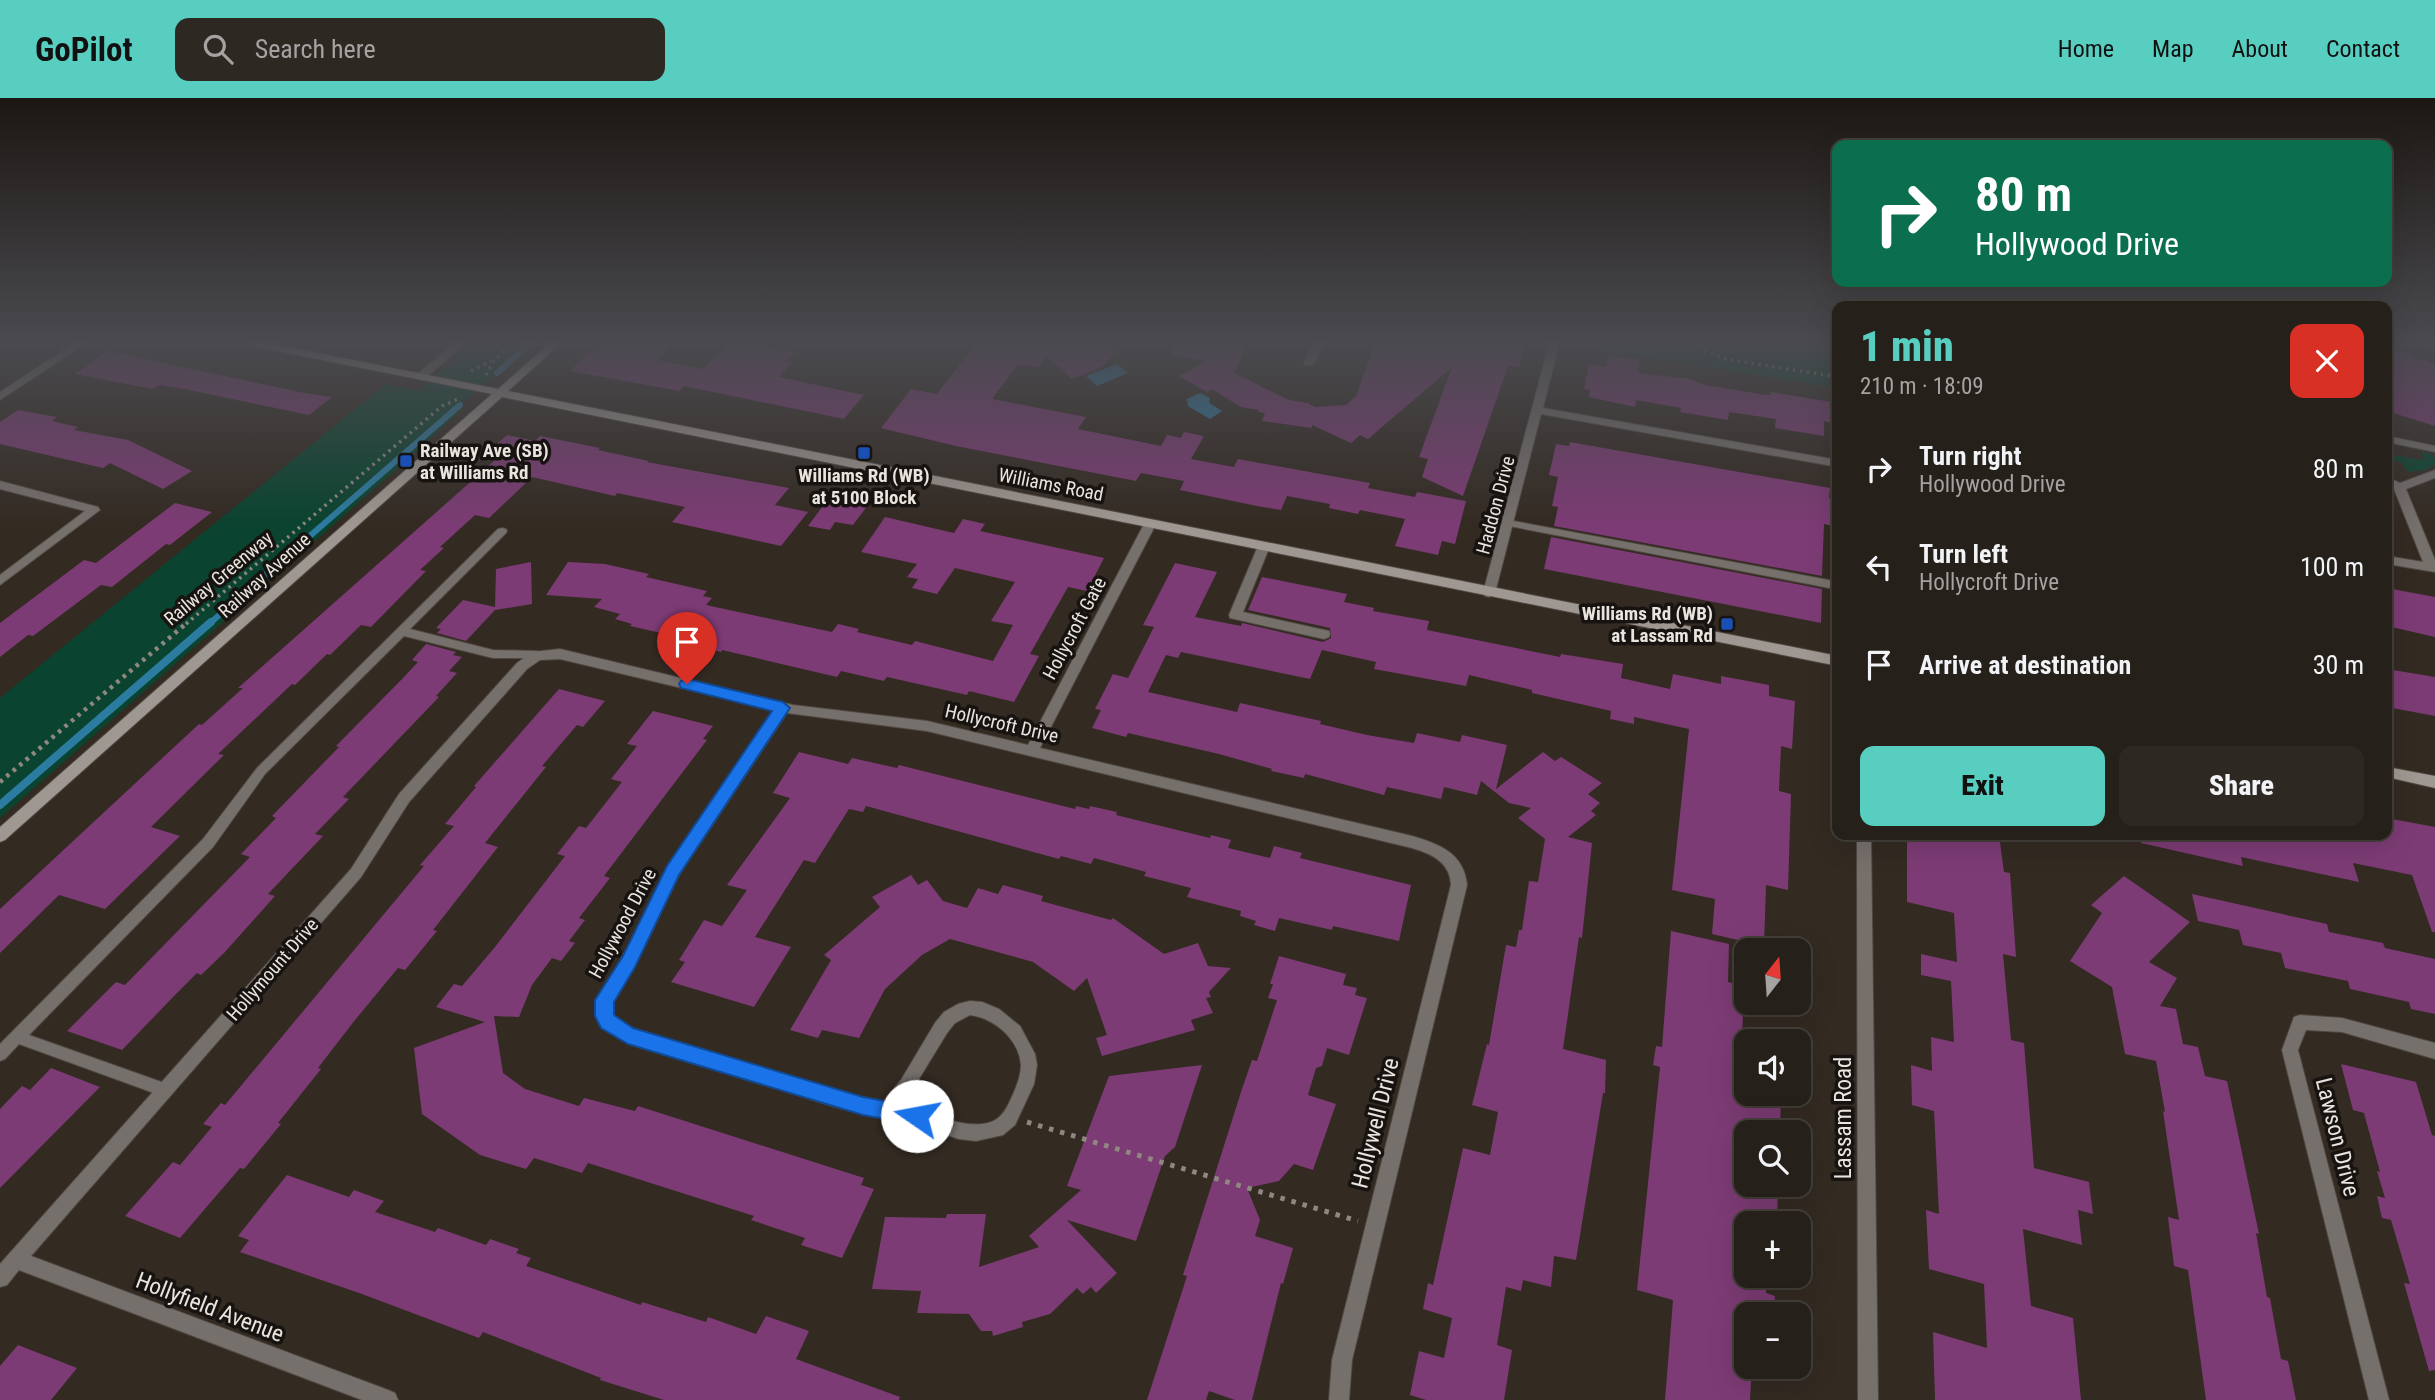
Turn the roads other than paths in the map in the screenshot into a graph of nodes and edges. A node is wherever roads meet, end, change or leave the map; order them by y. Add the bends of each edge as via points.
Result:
1 (487, 405) edge
2 (558, 405) edge
3 (1539, 405) edge
4 (1538, 410) junction
5 (2392, 440) edge
6 (2435, 449) edge
7 (1832, 463) edge
8 (2435, 474) edge
9 (2392, 483) edge
10 (0, 485) edge
11 (2399, 486) junction
12 (1508, 523) junction
13 (1150, 524) junction
14 (502, 531) dead end
15 (1264, 546) junction
16 (2392, 561) edge
17 (2433, 568) edge
18 (0, 581) edge
19 (1829, 584) dead end
20 (1489, 593) junction
21 (401, 631) junction
22 (1324, 634) dead end
23 (537, 655) junction
24 (1832, 660) edge
25 (783, 708) junction
26 (1032, 750) junction
27 (2392, 773) edge
28 (2435, 782) edge
29 (0, 836) edge
30 (1864, 840) edge
31 (1451, 860) joint
32 (17, 1037) junction
33 (2435, 1051) edge
34 (0, 1054) edge
35 (165, 1090) junction
36 (887, 1109) junction
37 (16, 1261) junction
38 (0, 1278) edge
39 (388, 1400) edge
40 (1339, 1400) edge
41 (1868, 1400) edge
42 (2379, 1400) edge

1 - 29 street, Railway Avenue
2 - 13 street, Williams Road
3 - 4 street, Haddon Drive
4 - 7 street
4 - 12 street, Haddon Drive
5 - 6 street
8 - 11 street
9 - 11 street
10 - 18 street via 94,510
11 - 17 street
12 - 19 lane
12 - 20 street, Haddon Drive
13 - 15 street, Williams Road
13 - 26 street, Hollycroft Gate
14 - 21 lane
15 - 20 street, Williams Road
15 - 22 street via 1235,615
16 - 17 street
20 - 24 street, Williams Road
21 - 23 lane via 493,654
21 - 32 lane via 261,771 208,843
23 - 25 street, Hollycroft Drive via 571,656
23 - 35 street, Hollymount Drive via 404,798 356,873
25 - 26 street, Hollycroft Drive via 928,726
25 - 36 street, Hollywood Drive via 673,871 605,1000 605,1016 628,1035 863,1106
26 - 31 street, Hollycroft Drive via 1412,842
27 - 28 street
30 - 41 street, Lassam Road
31 - 40 street, Hollywell Drive via 1459,886 1342,1360
32 - 34 lane
32 - 35 lane
33 - 42 street, Lawson Drive via 2342,1025 2300,1022 2290,1049
35 - 37 street, Hollymount Drive
36 - 36 street, Hollywood Drive via 977,1133 998,1129 1011,1116 1027,1079 1027,1054 1005,1023 988,1013 960,1010 946,1020 904,1093
37 - 38 street, Hollymount Drive
37 - 39 street, Hollyfield Avenue

